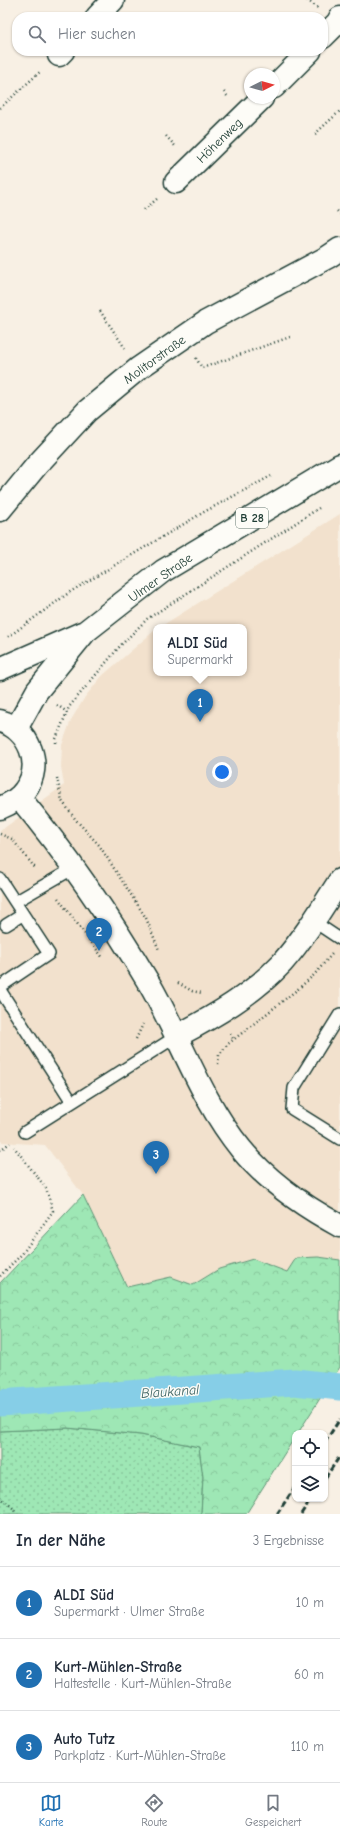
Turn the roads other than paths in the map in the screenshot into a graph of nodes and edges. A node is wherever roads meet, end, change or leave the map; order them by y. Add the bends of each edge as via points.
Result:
1 (114, 0) edge
2 (102, 12) edge
3 (339, 20) edge
4 (328, 32) edge
5 (305, 56) edge
6 (280, 80) edge
7 (256, 104) edge
8 (176, 182) dead end
9 (340, 249) edge
10 (340, 465) edge
11 (0, 510) edge
12 (85, 632) junction
13 (0, 669) edge
14 (8, 725) edge
15 (19, 797) junction
16 (0, 808) edge
17 (74, 868) junction
18 (340, 880) edge
19 (1, 884) edge
20 (15, 902) junction
21 (22, 915) junction
22 (313, 921) junction
23 (6, 925) dead end
24 (338, 943) edge
25 (0, 988) edge
26 (340, 1014) edge
27 (177, 1036) junction
28 (72, 1102) junction
29 (25, 1132) road end
30 (340, 1139) edge
31 (340, 1226) edge

1 - 2 street
3 - 4 street
5 - 6 street
7 - 8 street, Höhenweg
9 - 11 street, Molitorstraße via 206,322 139,368 86,411
10 - 12 street, Ulmer Straße / B 28 via 163,571
12 - 13 street, B 28
12 - 14 street, Ulmer Straße / B 28
14 - 15 street via 28,744 34,762 30,781
15 - 16 street
15 - 17 street
17 - 20 lane
17 - 27 street via 150,986
18 - 22 street
19 - 20 lane
20 - 21 lane
21 - 23 lane
21 - 25 lane via 49,954
22 - 24 lane
22 - 27 street via 282,962 254,989
25 - 28 lane
26 - 30 lane via 294,1088 292,1109
27 - 28 lane
27 - 31 street via 201,1085 241,1148 265,1175 288,1194
28 - 29 lane

